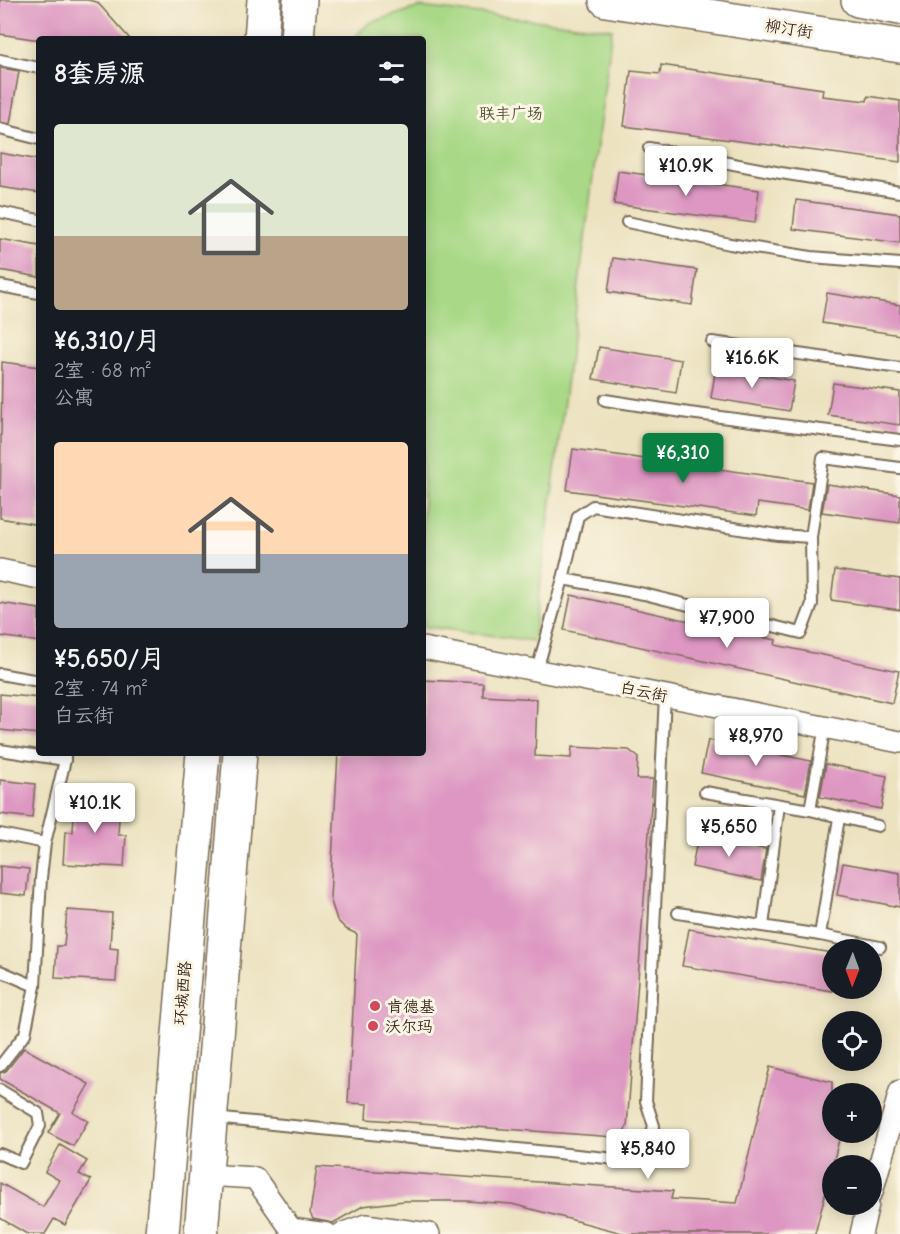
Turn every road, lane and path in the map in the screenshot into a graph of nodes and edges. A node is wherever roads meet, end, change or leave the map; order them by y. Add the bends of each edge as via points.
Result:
1 (264, 0) edge
2 (300, 0) edge
3 (606, 0) edge
4 (858, 0) edge
5 (900, 8) edge
6 (261, 36) edge
7 (297, 36) edge
8 (900, 46) edge
9 (0, 60) edge
10 (36, 67) edge
11 (0, 129) edge
12 (36, 138) edge
13 (649, 148) dead end
14 (900, 192) edge
15 (0, 212) edge
16 (36, 219) edge
17 (627, 222) dead end
18 (900, 264) edge
19 (0, 286) edge
20 (36, 292) edge
21 (712, 342) dead end
22 (900, 368) edge
23 (605, 400) dead end
24 (900, 440) edge
25 (900, 468) edge
26 (811, 537) junction
27 (0, 570) edge
28 (36, 577) edge
29 (563, 579) junction
30 (426, 649) edge
31 (537, 669) junction
32 (0, 675) edge
33 (36, 681) edge
34 (665, 695) junction
35 (825, 726) junction
36 (900, 742) edge
37 (0, 750) edge
38 (36, 754) edge
39 (203, 756) edge
40 (240, 756) edge
41 (65, 757) edge
42 (705, 792) dead end
43 (779, 805) junction
44 (810, 810) junction
45 (839, 818) junction
46 (878, 826) dead end
47 (0, 834) edge
48 (45, 843) junction
49 (678, 913) dead end
50 (763, 926) junction
51 (820, 935) junction
52 (840, 939) edge
53 (0, 971) edge
54 (35, 986) junction
55 (0, 1066) edge
56 (0, 1090) edge
57 (900, 1091) edge
58 (210, 1118) junction
59 (0, 1154) edge
60 (882, 1156) edge
61 (206, 1175) junction
62 (865, 1215) edge
63 (162, 1234) edge
64 (201, 1234) edge
65 (327, 1234) edge
66 (342, 1234) edge
67 (429, 1234) edge
68 (861, 1234) edge

1 - 6 main road
2 - 7 main road
3 - 8 main road, 柳汀街
4 - 5 main road
9 - 10 lane
11 - 12 lane
13 - 14 lane
15 - 16 lane
17 - 18 lane via 811,256
19 - 20 lane
21 - 22 lane
23 - 24 lane
25 - 26 lane via 823,458
26 - 29 lane via 593,506 578,516
26 - 29 lane via 812,604 801,633 644,594
27 - 28 street
29 - 31 lane
30 - 31 street, 白云街
31 - 34 street, 白云街
32 - 33 lane
34 - 35 street, 白云街
34 - 58 lane via 646,1101 654,1126 647,1149 626,1160
35 - 36 street, 白云街
35 - 44 lane
37 - 38 lane
39 - 63 main road, 环城西路
40 - 58 main road
41 - 48 lane
42 - 43 lane
43 - 44 lane
43 - 50 lane
44 - 45 lane
45 - 46 lane
45 - 51 lane
47 - 48 lane
48 - 54 lane
49 - 50 lane
50 - 51 lane
51 - 52 lane
53 - 54 lane
54 - 55 lane via 25,1034
56 - 59 lane via 38,1113 40,1126 21,1163
57 - 60 street
58 - 61 main road
61 - 64 main road
61 - 65 street via 255,1178 291,1229
62 - 68 street
66 - 67 street via 366,1225

